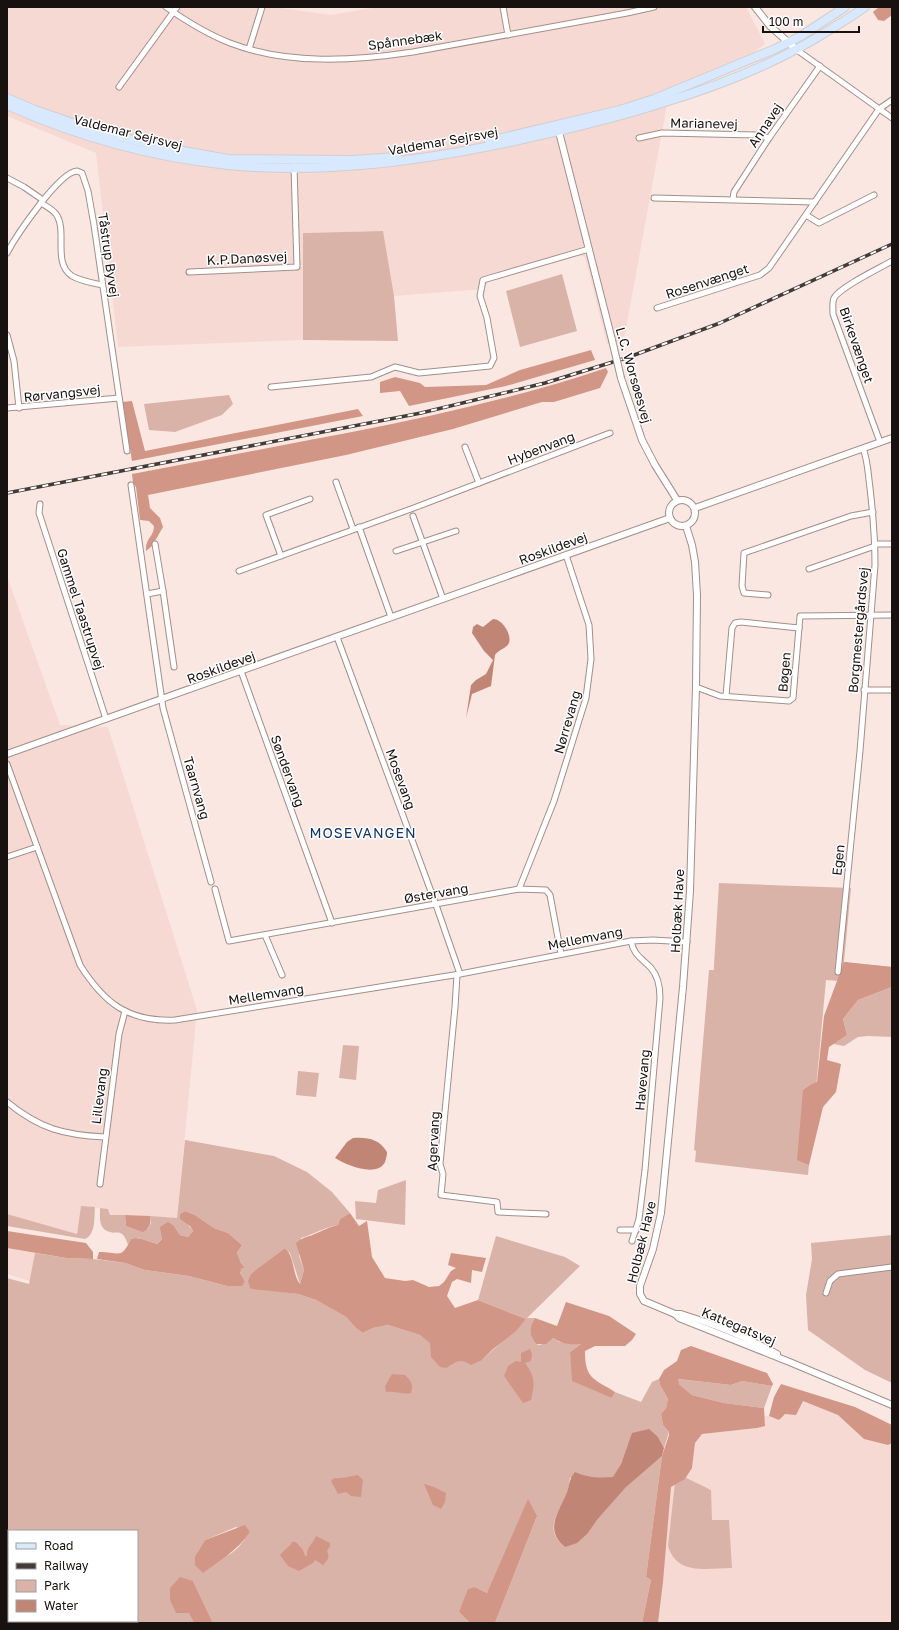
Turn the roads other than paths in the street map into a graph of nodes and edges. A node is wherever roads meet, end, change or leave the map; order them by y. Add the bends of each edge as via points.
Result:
1 (166, 7) edge
2 (177, 7) edge
3 (262, 7) edge
4 (503, 7) edge
5 (654, 7) edge
6 (755, 7) edge
7 (845, 7) edge
8 (865, 7) edge
9 (174, 12) junction
10 (508, 35) junction
11 (788, 42) junction
12 (249, 49) junction
13 (797, 50) junction
14 (820, 66) junction
15 (120, 87) dead end
16 (7, 98) edge
17 (892, 100) edge
18 (7, 105) edge
19 (879, 109) junction
20 (892, 118) edge
21 (558, 129) junction
22 (638, 138) dead end
23 (769, 138) junction
24 (294, 165) junction
25 (7, 178) edge
26 (874, 195) dead end
27 (654, 198) dead end
28 (734, 199) junction
29 (42, 201) junction
30 (815, 202) junction
31 (806, 215) junction
32 (589, 249) junction
33 (8, 251) edge
34 (892, 261) edge
35 (189, 272) dead end
36 (102, 285) junction
37 (657, 308) dead end
38 (7, 335) edge
39 (271, 387) dead end
40 (119, 398) junction
41 (7, 408) edge
42 (19, 408) junction
43 (610, 433) dead end
44 (892, 438) edge
45 (880, 442) junction
46 (465, 447) dead end
47 (863, 448) junction
48 (127, 451) dead end
49 (336, 482) dead end
50 (479, 483) junction
51 (132, 485) dead end
52 (310, 499) dead end
53 (677, 500) junction
54 (40, 504) dead end
55 (695, 508) junction
56 (412, 512) junction
57 (873, 512) junction
58 (670, 518) junction
59 (686, 526) junction
60 (359, 527) junction
61 (353, 529) junction
62 (456, 531) dead end
63 (423, 542) junction
64 (155, 544) dead end
65 (892, 544) edge
66 (875, 545) junction
67 (396, 551) dead end
68 (566, 555) junction
69 (281, 556) junction
70 (809, 569) dead end
71 (239, 571) dead end
72 (163, 591) junction
73 (147, 594) junction
74 (768, 595) dead end
75 (443, 599) junction
76 (870, 615) junction
77 (892, 615) edge
78 (391, 617) junction
79 (799, 628) junction
80 (337, 637) junction
81 (174, 667) dead end
82 (241, 671) junction
83 (696, 687) junction
84 (864, 690) junction
85 (892, 690) edge
86 (726, 696) junction
87 (162, 699) junction
88 (106, 719) junction
89 (860, 751) joint
90 (7, 754) edge
91 (7, 764) edge
92 (37, 847) junction
93 (7, 857) edge
94 (211, 882) dead end
95 (215, 889) dead end
96 (519, 890) junction
97 (436, 905) junction
98 (332, 923) junction
99 (265, 935) junction
100 (631, 941) junction
101 (687, 942) junction
102 (561, 954) junction
103 (838, 972) dead end
104 (282, 975) dead end
105 (458, 975) junction
106 (125, 1011) junction
107 (7, 1102) edge
108 (105, 1138) junction
109 (100, 1184) dead end
110 (546, 1214) dead end
111 (620, 1230) dead end
112 (636, 1230) junction
113 (632, 1241) dead end
114 (892, 1267) edge
115 (826, 1293) dead end
116 (640, 1294) joint
117 (675, 1314) junction
118 (792, 1362) junction
119 (892, 1405) edge

1 - 9 street, Spånnebæk
2 - 9 street
3 - 12 street
4 - 10 street
5 - 10 street, Spånnebæk
6 - 11 street via 770,26
7 - 11 main road, Valdemar Sejrsvej
8 - 13 main road, Valdemar Sejrsvej
9 - 12 street, Spånnebæk via 203,30
9 - 15 street
10 - 12 street, Spånnebæk via 413,52 358,58 293,57
11 - 13 street
11 - 21 main road, Valdemar Sejrsvej via 654,99
13 - 14 street
13 - 21 main road, Valdemar Sejrsvej via 731,80 621,116
14 - 19 street
14 - 23 street, Annavej
16 - 24 main road, Valdemar Sejrsvej via 90,130 161,147 228,159
17 - 19 street
18 - 24 main road, Valdemar Sejrsvej via 88,136 159,155 228,165
19 - 20 street
19 - 30 street, Rosenvænget
21 - 24 main road, Valdemar Sejrsvej via 402,157
21 - 32 street, L.C. Worsøesvej
22 - 23 street, Marianevej via 662,134 756,135
23 - 28 street, Annavej via 734,192
24 - 35 street, K.P.Danøsvej via 297,267
25 - 29 street
26 - 31 street via 819,222
27 - 28 street
28 - 30 street
29 - 33 street, Tåstrup Byvej
29 - 36 street via 59,219 63,261 67,272 77,278
29 - 36 street, Tåstrup Byvej via 70,172 77,171 84,175
30 - 31 street, Rosenvænget
31 - 37 street, Rosenvænget via 776,260 760,275
32 - 39 street via 484,280 479,294 486,314 494,355 494,362 490,366 419,373 395,367 371,377
32 - 53 street, L.C. Worsøesvej, bridge via 621,378 642,440
34 - 45 street, Birkevænget via 841,290 834,297 832,305 833,314
36 - 40 street, Tåstrup Byvej
38 - 42 street via 14,361
40 - 42 street, Rørvangsvej
40 - 48 street, Tåstrup Byvej
41 - 42 street, Rørvangsvej
43 - 50 street, Hybenvang
44 - 45 street
45 - 47 street
46 - 50 street
47 - 55 street
47 - 57 street, Borgmestergårdsvej
49 - 61 street
50 - 56 street, Hybenvang
51 - 73 street, Taarnvang
52 - 69 street via 266,515
53 - 55 street via 690,501
53 - 58 street via 671,506
54 - 88 street, Gammel Taastrupvej via 43,524
55 - 59 street via 694,519
56 - 60 street, Hybenvang
56 - 63 street
57 - 66 street, Borgmestergårdsvej
57 - 74 street via 851,516 744,553 744,593
58 - 59 street via 676,525
58 - 68 street, Roskildevej
59 - 83 street, Holbæk Have via 692,545 696,580
60 - 61 street, Hybenvang
60 - 78 street
61 - 69 street, Hybenvang
62 - 63 street
63 - 67 street
63 - 75 street
64 - 72 street
65 - 66 street
66 - 70 street
66 - 76 street, Borgmestergårdsvej
68 - 75 street, Roskildevej
68 - 96 street, Nørrevang via 589,621 591,657 588,687 554,801
69 - 71 street, Hybenvang
72 - 73 street
72 - 81 street
73 - 87 street, Taarnvang
75 - 78 street, Roskildevej
76 - 77 street
76 - 79 street via 800,616
76 - 84 street, Borgmestergårdsvej
78 - 80 street, Roskildevej
79 - 86 street, Bøgen via 792,699 786,702
79 - 86 street via 735,623 732,628
80 - 82 street, Roskildevej
80 - 97 street, Mosevang
82 - 87 street, Roskildevej
82 - 98 street, Søndervang
83 - 86 street, Bøgen
83 - 101 street, Holbæk Have
84 - 85 street
84 - 89 street, Borgmestergårdsvej
87 - 88 street, Roskildevej
87 - 94 street, Taarnvang
88 - 90 street, Roskildevej
89 - 103 street, Egen
91 - 92 street, Mellemvang
92 - 93 street
92 - 106 street, Mellemvang via 80,965 100,993
95 - 99 street, Østervang via 229,941
96 - 97 street, Østervang
96 - 102 street, Østervang via 548,891
97 - 98 street, Østervang
97 - 105 street, Mosevang
98 - 99 street, Østervang
99 - 104 street
100 - 101 street, Mellemvang
100 - 102 street, Mellemvang
100 - 112 street, Havevang via 634,952 658,978 660,998 645,1170
101 - 116 street, Holbæk Have via 661,1214 653,1249 640,1286
102 - 105 street, Mellemvang
105 - 106 street, Mellemvang via 175,1020 153,1019
105 - 110 street, Agervang via 440,1164 441,1196 497,1202 498,1212
106 - 108 street, Lillevang via 118,1038
107 - 108 street via 47,1128
108 - 109 street, Lillevang
111 - 112 street
112 - 113 street, Havevang
114 - 115 street via 841,1273 831,1279
116 - 117 street, Kattegatsvej via 644,1300
117 - 118 street, Kattegatsvej via 684,1320
117 - 118 street, Kattegatsvej via 714,1324
118 - 119 street, Kattegatsvej

